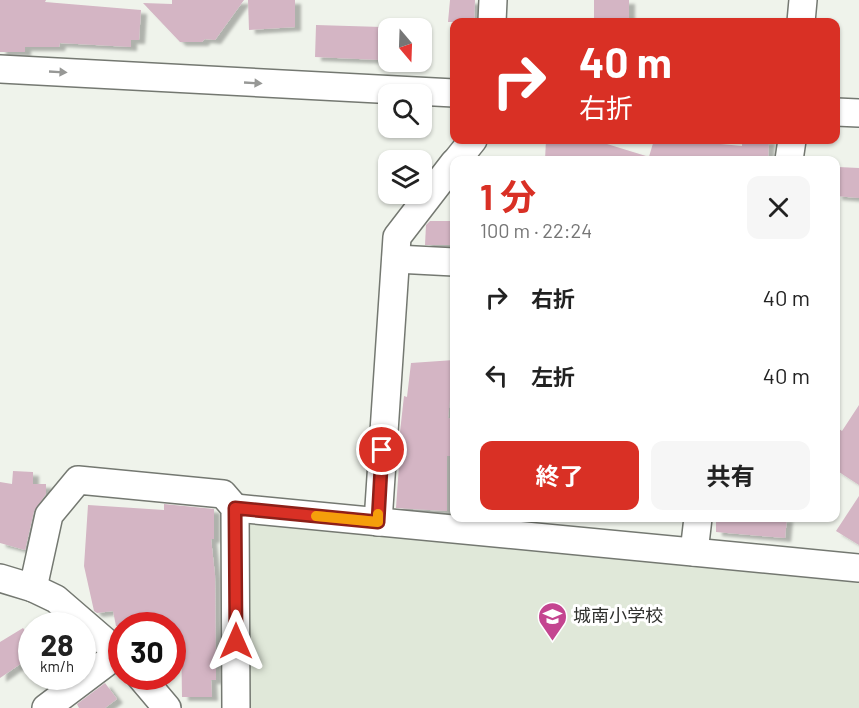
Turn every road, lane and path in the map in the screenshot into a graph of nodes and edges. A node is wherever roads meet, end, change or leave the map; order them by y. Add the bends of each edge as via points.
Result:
1 (493, 0) edge
2 (803, 0) edge
3 (492, 18) edge
4 (801, 18) edge
5 (0, 69) edge
6 (450, 93) edge
7 (840, 112) edge
8 (859, 113) edge
9 (470, 144) edge
10 (461, 156) edge
11 (450, 170) edge
12 (396, 259) junction
13 (450, 262) edge
14 (235, 508) junction
15 (378, 522) junction
16 (698, 522) edge
17 (546, 528) edge
18 (694, 552) junction
19 (859, 568) edge
20 (0, 578) edge
21 (33, 588) junction
22 (108, 644) edge
23 (108, 663) edge
24 (152, 690) edge
25 (46, 708) edge
26 (167, 708) edge
27 (236, 708) edge

1 - 3 street
2 - 4 street
5 -> 6 street
7 - 8 street
9 - 10 street
11 - 12 street via 397,237
12 - 13 street
12 - 15 street
14 - 15 street
14 - 21 street via 223,494 78,480 49,515
14 - 27 street
15 - 17 street
16 - 18 street
17 - 18 street
18 - 19 street
20 - 21 street
21 - 22 street via 56,599
23 - 25 street
24 - 26 street

